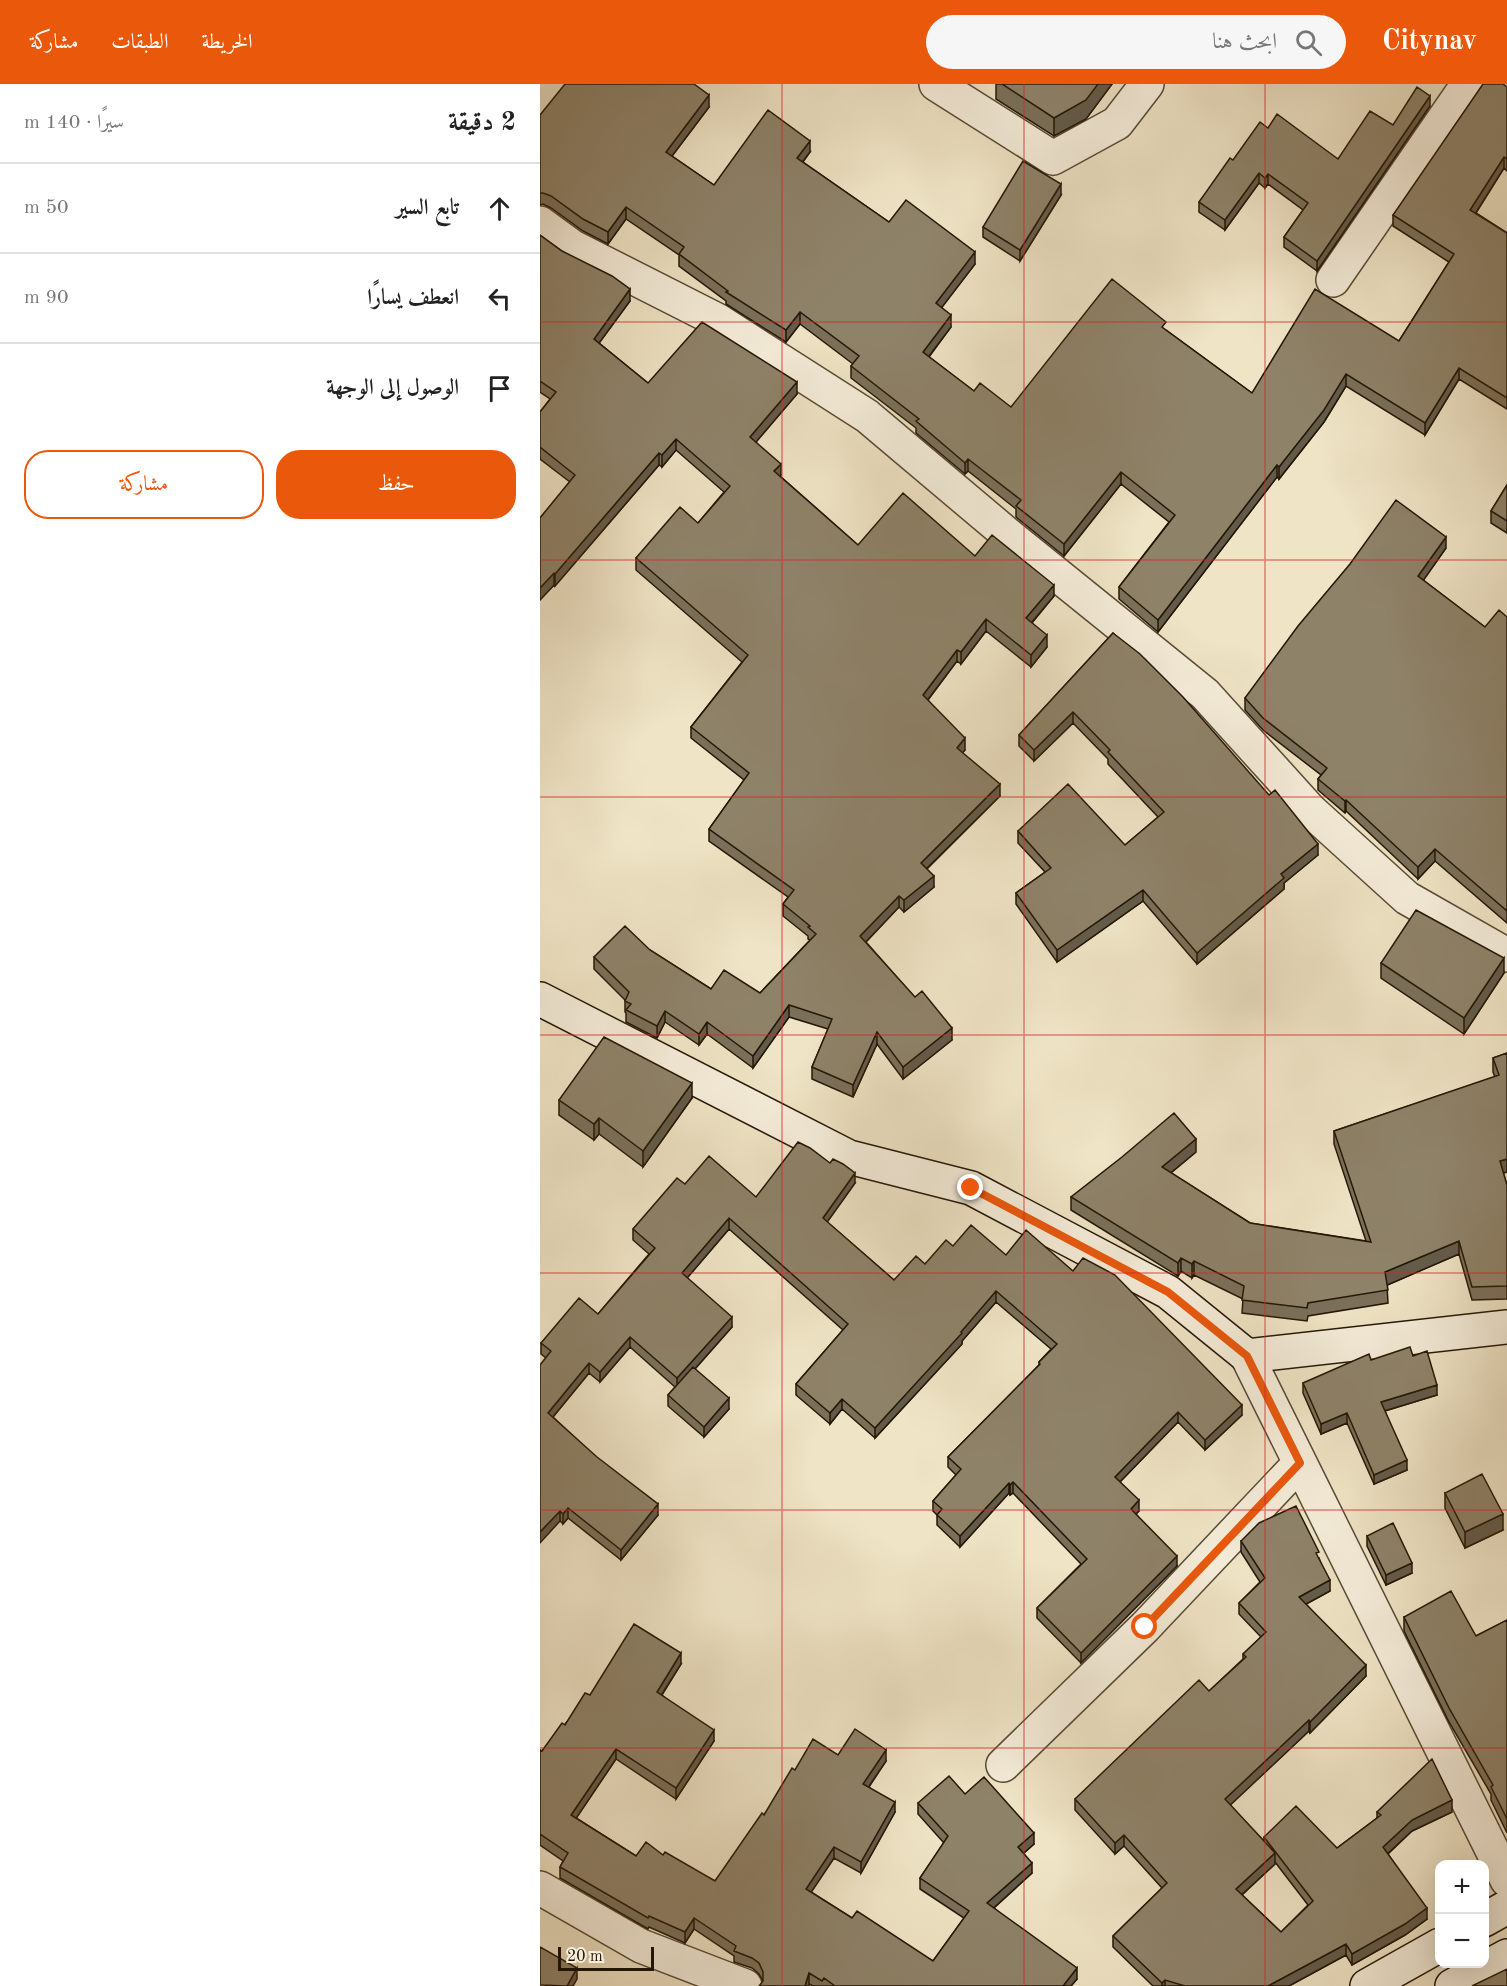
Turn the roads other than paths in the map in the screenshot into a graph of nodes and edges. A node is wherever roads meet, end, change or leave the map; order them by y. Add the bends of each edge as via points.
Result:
1 (936, 84) edge
2 (1147, 84) edge
3 (1468, 84) edge
4 (540, 223) edge
5 (1333, 280) dead end
6 (1507, 955) edge
7 (540, 999) edge
8 (1507, 1327) edge
9 (1247, 1356) junction
10 (1300, 1463) junction
11 (1003, 1765) dead end
12 (1507, 1881) edge
13 (540, 1888) edge
14 (1507, 1907) edge
15 (1489, 1918) edge
16 (1435, 1948) edge
17 (1507, 1956) edge
18 (711, 1980) edge
19 (745, 1986) edge
20 (1367, 1986) edge
21 (1452, 1986) edge

1 - 2 street via 1053,159 1117,123
3 - 5 street
4 - 6 street via 573,247 717,320 867,416 1205,694 1310,810 1407,898
7 - 9 street via 849,1156 971,1188 1168,1292
8 - 9 street
9 - 10 street
10 - 11 street via 1145,1627
10 - 12 street
13 - 18 street via 641,1946
14 - 15 street
16 - 20 street
17 - 21 street
18 - 19 street

